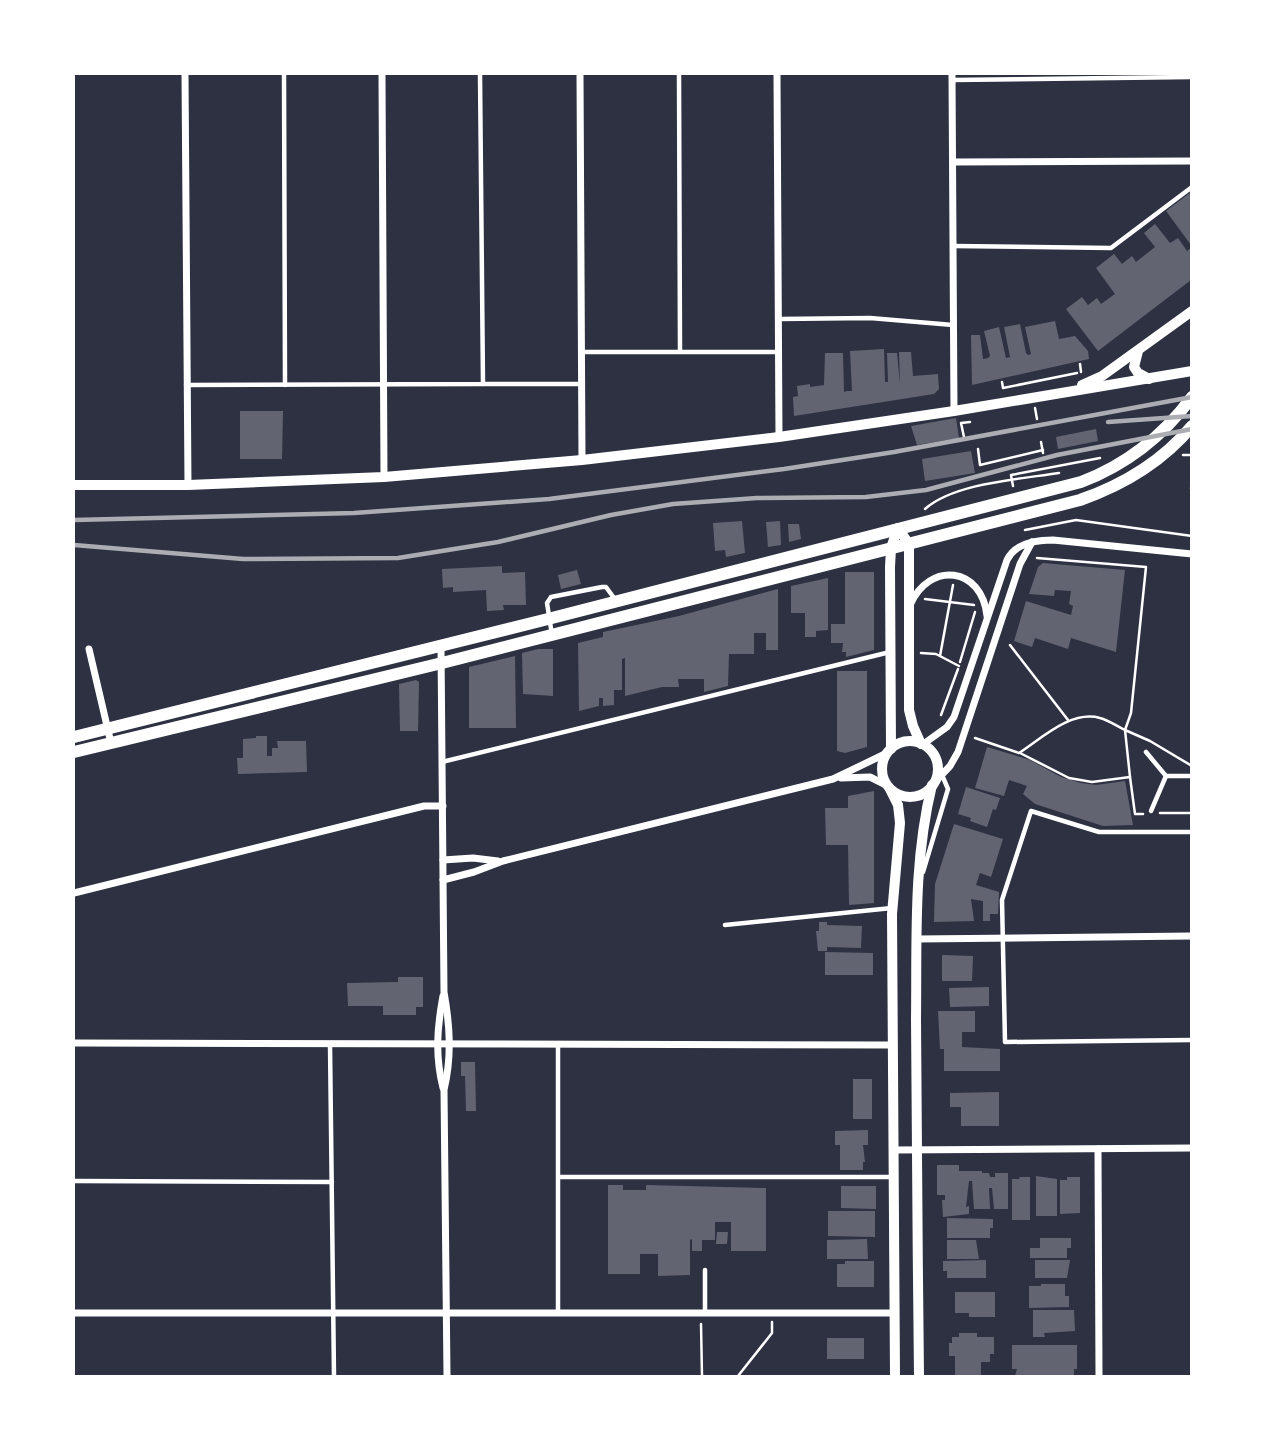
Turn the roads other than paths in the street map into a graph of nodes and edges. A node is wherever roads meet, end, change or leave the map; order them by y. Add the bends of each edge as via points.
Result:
1 (184, 74) edge
2 (284, 74) edge
3 (382, 74) edge
4 (480, 74) edge
5 (579, 74) edge
6 (679, 74) edge
7 (777, 74) edge
8 (952, 77) edge
9 (1192, 77) edge
10 (1192, 161) edge
11 (953, 162) junction
12 (1192, 187) edge
13 (953, 246) junction
14 (1192, 312) edge
15 (779, 319) junction
16 (954, 325) junction
17 (680, 351) junction
18 (1138, 351) junction
19 (581, 352) junction
20 (779, 352) junction
21 (1192, 371) edge
22 (1149, 379) junction
23 (483, 384) junction
24 (581, 384) junction
25 (186, 385) junction
26 (285, 385) junction
27 (383, 385) junction
28 (1067, 390) junction
29 (1192, 397) edge
30 (954, 411) junction
31 (1192, 426) edge
32 (779, 437) junction
33 (582, 460) junction
34 (384, 477) junction
35 (74, 485) edge
36 (188, 485) junction
37 (898, 528) junction
38 (1033, 542) junction
39 (909, 544) junction
40 (891, 548) junction
41 (1192, 554) edge
42 (615, 601) junction
43 (910, 607) junction
44 (548, 619) junction
45 (987, 620) junction
46 (552, 636) junction
47 (441, 646) junction
48 (89, 649) dead end
49 (891, 652) junction
50 (442, 663) junction
51 (108, 729) junction
52 (74, 737) edge
53 (111, 743) junction
54 (922, 744) junction
55 (889, 751) junction
56 (74, 752) edge
57 (1146, 752) dead end
58 (936, 761) junction
59 (442, 762) junction
60 (942, 774) junction
61 (1166, 776) junction
62 (1192, 776) edge
63 (833, 779) junction
64 (933, 784) junction
65 (888, 787) junction
66 (443, 806) junction
67 (1149, 812) road end
68 (1192, 832) edge
69 (443, 860) junction
70 (503, 861) junction
71 (443, 880) junction
72 (918, 891) junction
73 (74, 893) edge
74 (893, 908) junction
75 (725, 925) dead end
76 (1192, 936) edge
77 (1003, 938) junction
78 (917, 939) junction
79 (444, 992) junction
80 (1192, 1040) edge
81 (74, 1043) edge
82 (330, 1044) junction
83 (558, 1044) junction
84 (437, 1045) junction
85 (450, 1045) junction
86 (893, 1045) junction
87 (444, 1090) junction
88 (1192, 1148) edge
89 (1098, 1149) junction
90 (894, 1150) junction
91 (917, 1150) junction
92 (559, 1177) junction
93 (894, 1177) junction
94 (74, 1181) edge
95 (332, 1182) junction
96 (705, 1270) dead end
97 (335, 1312) junction
98 (446, 1312) junction
99 (558, 1312) junction
100 (74, 1313) edge
101 (703, 1313) junction
102 (895, 1313) junction
103 (334, 1377) edge
104 (447, 1377) edge
105 (895, 1377) edge
106 (919, 1377) edge
107 (1099, 1377) edge

1 - 25 street
2 - 26 lane
3 - 27 street
4 - 23 lane
5 - 19 street
6 - 17 lane
7 - 15 street
8 - 9 lane
8 - 11 street
10 - 11 street
11 - 13 street
12 - 13 lane via 1111,248
13 - 16 street
14 - 18 street
15 - 16 lane via 870,318
15 - 20 street
16 - 30 street
17 - 19 lane
17 - 20 lane
18 - 22 street via 1135,369
18 - 28 street via 1096,379
19 - 24 street
20 - 32 street
21 - 22 street
22 - 28 street
23 - 24 lane
23 - 27 lane
24 - 33 street
25 - 26 lane
25 - 36 street
26 - 27 lane
27 - 34 street
28 - 30 street
29 - 37 main road via 1154,439 1118,465 1080,482
30 - 32 street
31 - 39 main road via 1149,466 1109,489
32 - 33 street
33 - 34 street
34 - 36 street
35 - 36 street
37 - 39 street
37 - 40 street
37 - 42 main road
38 - 41 street
38 - 45 street via 1010,554
38 - 60 street via 1020,564 965,733 954,760
39 - 40 main road
39 - 43 street
40 - 46 main road
40 - 49 street
42 - 44 main road
42 - 44 lane via 606,587 551,597
43 - 45 street via 929,580 954,575 979,591
43 - 54 street via 909,710
44 - 46 lane
44 - 47 main road
45 - 54 street via 952,720
46 - 50 main road
47 - 50 street
47 - 51 main road
48 - 51 street
49 - 55 street
49 - 59 lane
50 - 53 main road
50 - 59 street
51 - 52 main road
51 - 53 street
53 - 56 main road
54 - 55 street via 903,742
54 - 58 street
55 - 63 street
55 - 65 street via 882,769
57 - 61 lane
58 - 60 lane
58 - 64 street
59 - 66 street
60 - 64 street
60 - 72 lane via 948,789
61 - 62 lane
61 - 67 lane
63 - 65 street via 870,777
63 - 70 street
64 - 65 street via 910,797
64 - 72 street
65 - 74 street via 897,800 900,817
66 - 69 street
66 - 73 street via 424,806
68 - 77 lane via 1099,832 1031,811 1002,900
69 - 70 street
69 - 71 street
70 - 71 street
71 - 79 street
72 - 78 street
74 - 75 lane
74 - 86 street
76 - 77 street
77 - 78 street
77 - 80 lane via 1005,1042
78 - 91 street
79 - 84 street
79 - 85 street
81 - 82 street
82 - 84 street
82 - 95 lane
83 - 85 street
83 - 86 street
83 - 92 lane
84 - 85 street
84 - 87 street
85 - 87 street
86 - 90 street
87 - 98 street
88 - 89 street
89 - 91 street
89 - 107 street
90 - 91 street
90 - 93 street
91 - 106 street
92 - 93 lane
92 - 99 lane
93 - 102 street
94 - 95 lane
95 - 97 lane
96 - 101 lane
97 - 98 street
97 - 100 street
97 - 103 lane
98 - 99 street
98 - 104 street
99 - 101 street
101 - 102 street
102 - 105 street

